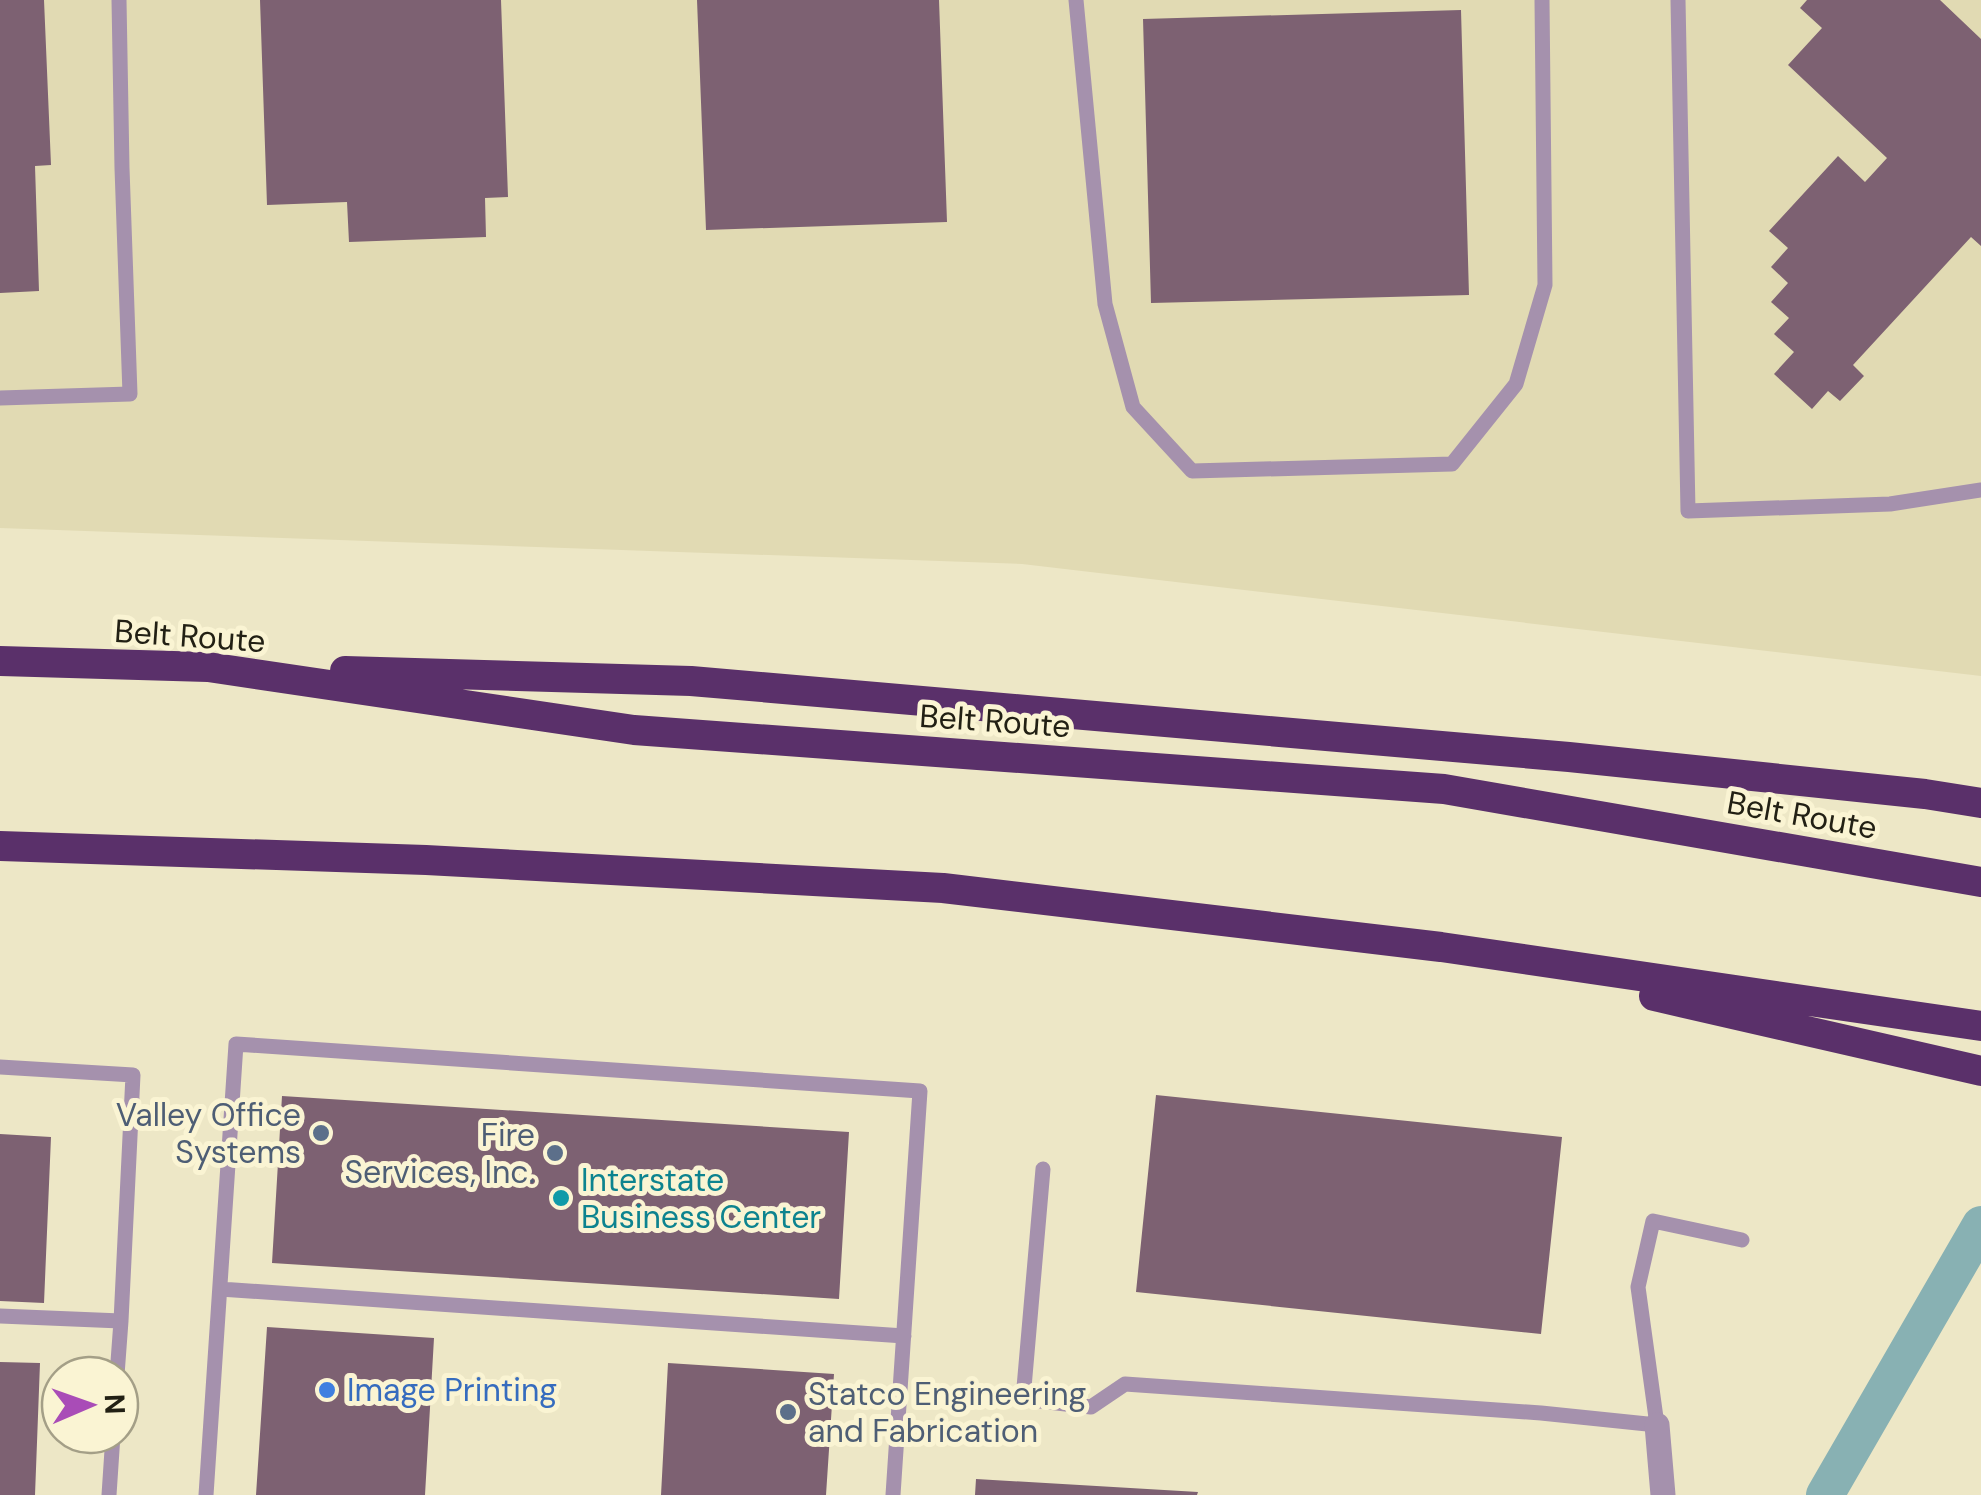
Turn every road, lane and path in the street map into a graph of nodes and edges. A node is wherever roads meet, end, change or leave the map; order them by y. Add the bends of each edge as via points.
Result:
1 (119, 0) edge
2 (1076, 0) edge
3 (1542, 0) edge
4 (1678, 0) edge
5 (0, 398) edge
6 (1981, 490) edge
7 (0, 662) edge
8 (208, 667) junction
9 (1981, 803) edge
10 (0, 846) edge
11 (1981, 882) edge
12 (1441, 947) junction
13 (1981, 1026) edge
14 (0, 1067) edge
15 (1981, 1071) edge
16 (1043, 1170) dead end
17 (1742, 1240) dead end
18 (220, 1289) junction
19 (0, 1316) edge
20 (120, 1320) junction
21 (904, 1336) junction
22 (118, 1355) edge
23 (1657, 1426) junction
24 (112, 1455) edge
25 (109, 1495) edge
26 (206, 1495) edge
27 (893, 1495) edge
28 (1663, 1495) edge

1 - 5 lane via 130,394
2 - 3 lane via 1104,304 1133,407 1192,471 1452,464 1516,384 1546,286
4 - 6 lane via 1688,511 1890,504
7 - 8 highway, Belt Route
8 - 9 highway via 691,681 1568,756
8 - 11 highway, Belt Route via 634,730 1444,789
10 - 12 highway via 943,888
12 - 13 highway
12 - 15 highway
14 - 20 lane via 132,1075
16 - 23 lane via 1023,1399 1091,1406 1125,1384
17 - 23 lane via 1653,1222 1638,1287
18 - 21 lane
18 - 21 lane via 236,1044 920,1091
18 - 26 lane
19 - 20 lane
20 - 22 lane
21 - 27 lane
23 - 28 street
24 - 25 lane

